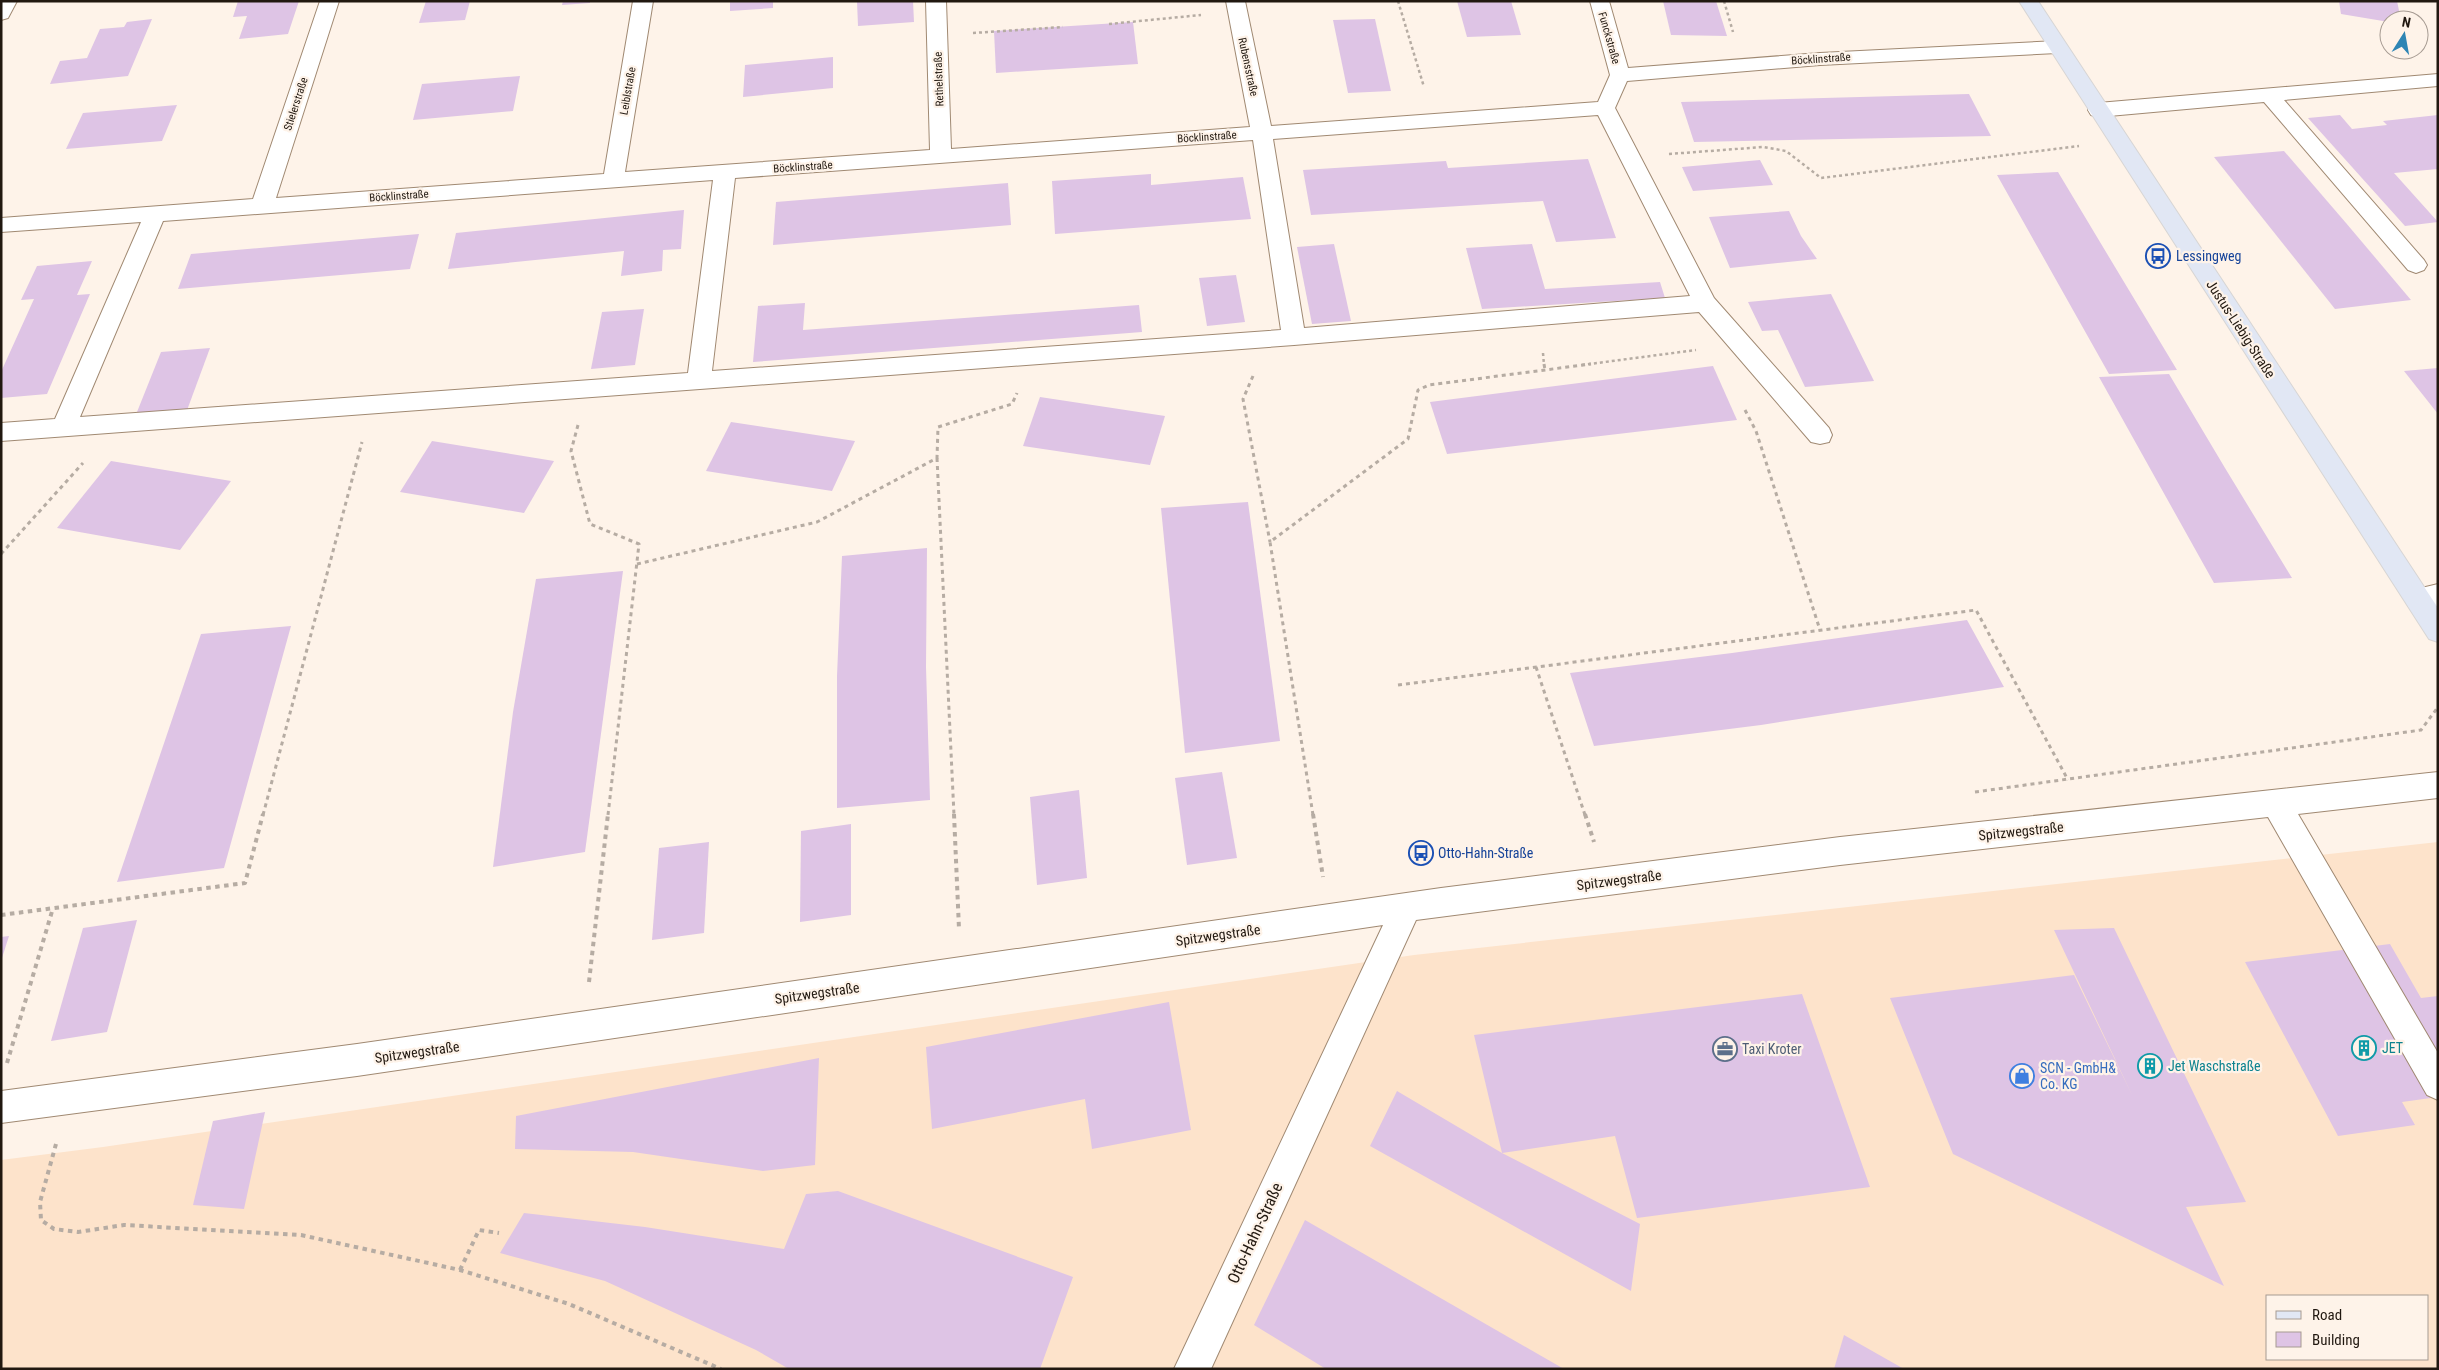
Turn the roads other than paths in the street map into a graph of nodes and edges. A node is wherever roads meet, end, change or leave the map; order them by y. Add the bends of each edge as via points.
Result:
1 (8, 1) edge
2 (330, 1) edge
3 (643, 1) edge
4 (936, 1) edge
5 (1598, 1) edge
6 (2028, 1) edge
7 (1236, 7) edge
8 (1, 14) edge
9 (2057, 47) junction
10 (1620, 75) junction
11 (2438, 80) edge
12 (2269, 95) junction
13 (1605, 108) junction
14 (2098, 110) junction
15 (1262, 133) junction
16 (941, 157) junction
17 (725, 173) junction
18 (613, 181) junction
19 (262, 206) junction
20 (155, 214) junction
21 (1, 225) edge
22 (2416, 265) dead end
23 (1705, 303) junction
24 (1294, 337) junction
25 (699, 380) junction
26 (63, 428) junction
27 (1, 432) edge
28 (1820, 435) dead end
29 (2428, 597) edge
30 (2438, 631) edge
31 (2438, 785) edge
32 (2276, 804) junction
33 (1407, 907) junction
34 (2438, 1084) edge
35 (1, 1107) edge
36 (1192, 1369) edge

1 - 8 street
2 - 19 street, Stielerstraße
3 - 18 street, Leiblstraße
4 - 16 street, Rethelstraße
5 - 10 street, Funckstraße
6 - 9 main road, Justus-Liebig-Straße
7 - 15 street, Rubensstraße
9 - 10 street, Böcklinstraße via 1820,59
9 - 14 main road, Justus-Liebig-Straße
10 - 13 street
11 - 12 street
12 - 14 street
12 - 22 street
13 - 15 street, Böcklinstraße
13 - 23 street
14 - 29 main road, Justus-Liebig-Straße
15 - 16 street, Böcklinstraße
15 - 24 street, Rubensstraße
16 - 17 street, Böcklinstraße
17 - 18 street, Böcklinstraße
17 - 25 street
18 - 19 street, Böcklinstraße
19 - 20 street, Böcklinstraße
20 - 21 street, Böcklinstraße
20 - 26 street
23 - 24 street
23 - 28 street
24 - 25 street
25 - 26 street
26 - 27 street
29 - 30 main road, Justus-Liebig-Straße
31 - 32 street, Spitzwegstraße
32 - 33 street, Spitzwegstraße via 1840,851
32 - 34 street
33 - 35 street, Spitzwegstraße via 357,1060
33 - 36 street, Otto-Hahn-Straße

